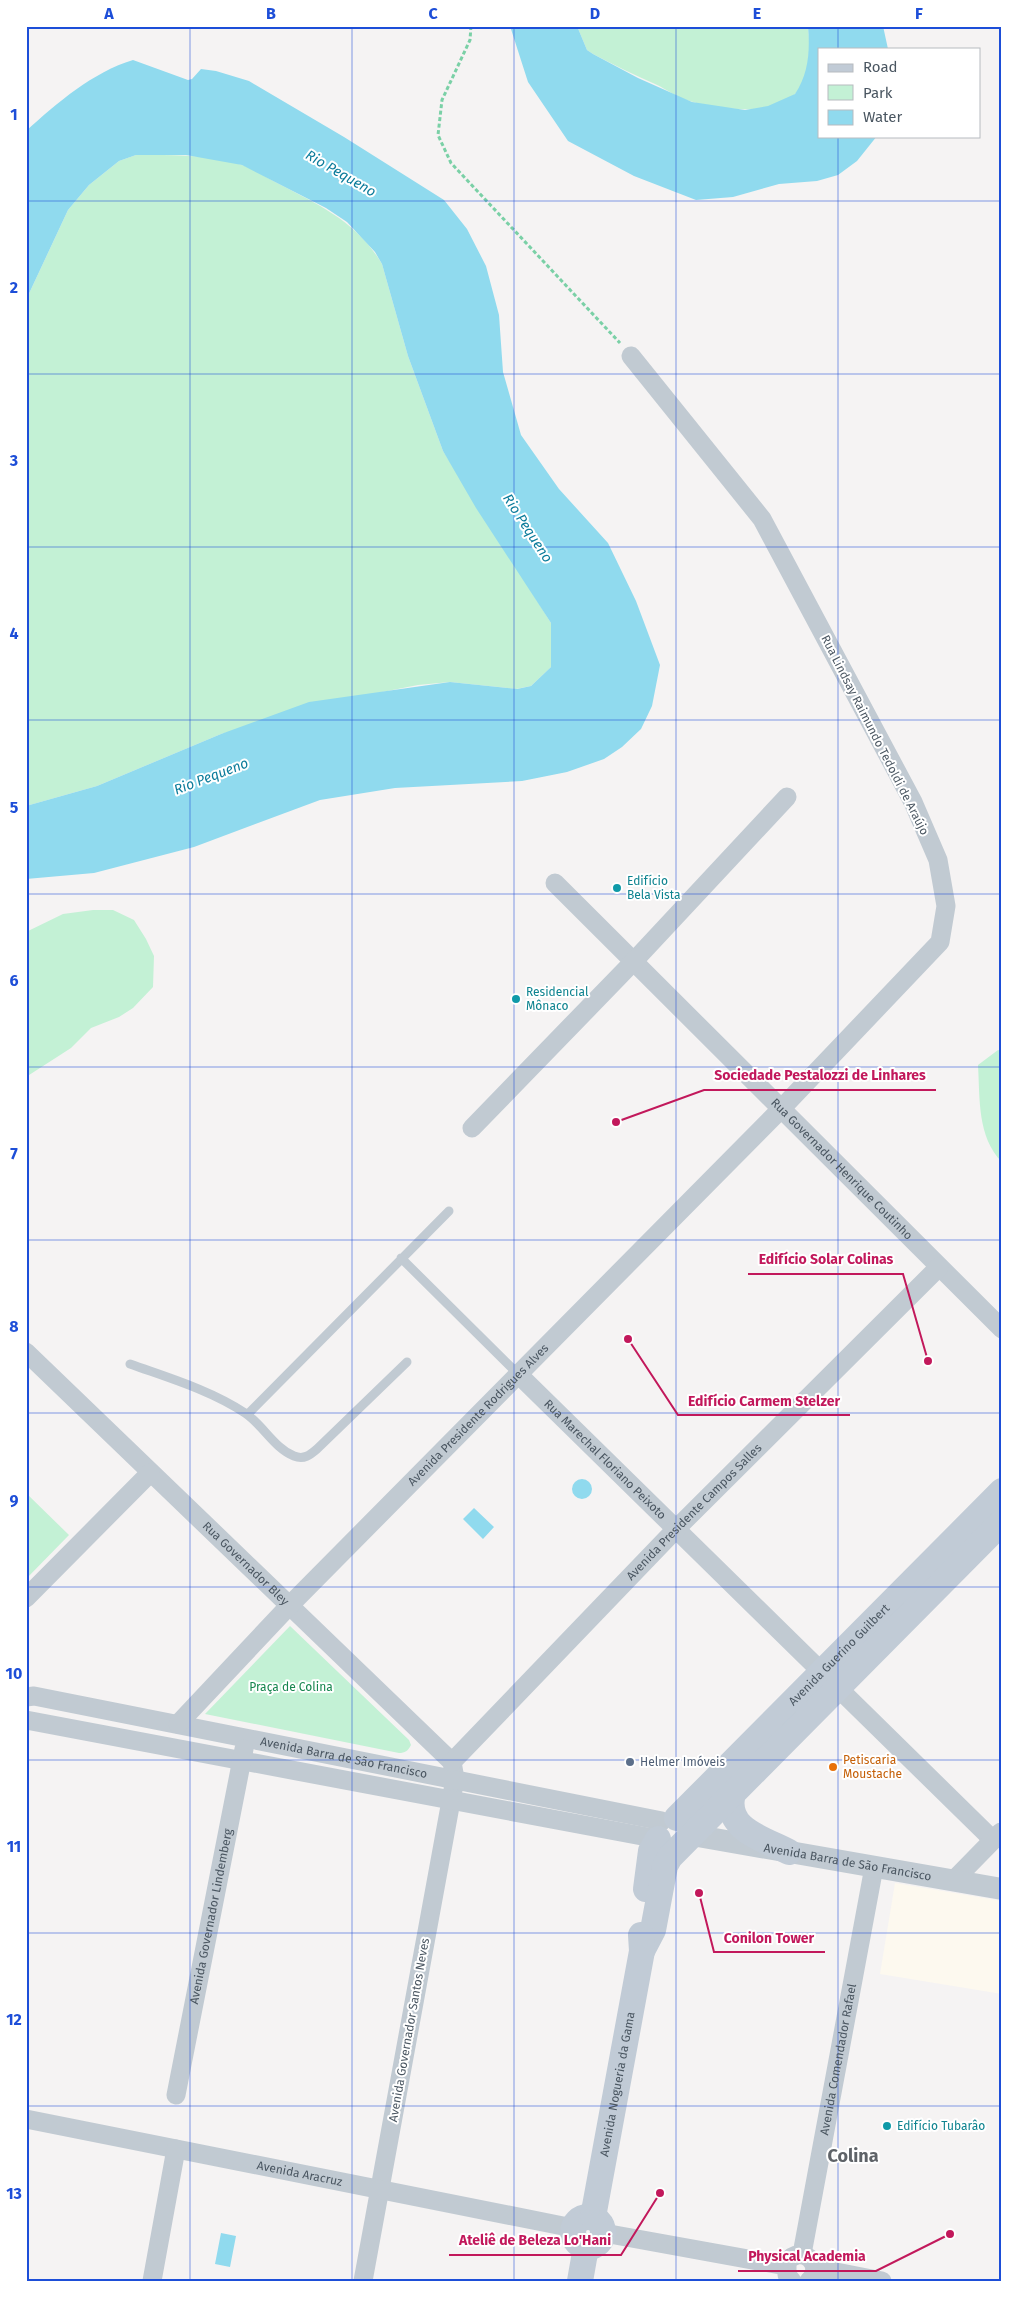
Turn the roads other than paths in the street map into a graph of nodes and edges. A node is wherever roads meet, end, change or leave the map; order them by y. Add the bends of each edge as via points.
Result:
1 (632, 356) dead end
2 (787, 797) dead end
3 (555, 883) dead end
4 (634, 961) junction
5 (781, 1109) junction
6 (472, 1128) dead end
7 (449, 1211) dead end
8 (401, 1258) junction
9 (939, 1266) junction
10 (1002, 1329) edge
11 (26, 1352) edge
12 (408, 1362) dead end
13 (130, 1364) dead end
14 (518, 1374) junction
15 (248, 1414) junction
16 (150, 1473) junction
17 (1002, 1491) edge
18 (1002, 1522) edge
19 (676, 1529) junction
20 (26, 1598) edge
21 (288, 1606) junction
22 (830, 1680) junction
23 (26, 1697) edge
24 (27, 1723) edge
25 (178, 1724) junction
26 (246, 1738) junction
27 (242, 1761) junction
28 (454, 1771) junction
29 (733, 1793) junction
30 (451, 1800) junction
31 (674, 1831) junction
32 (997, 1835) edge
33 (789, 1852) junction
34 (874, 1866) junction
35 (952, 1881) junction
36 (1002, 1889) edge
37 (176, 2095) dead end
38 (26, 2120) edge
39 (176, 2149) junction
40 (380, 2190) junction
41 (589, 2232) junction
42 (802, 2254) junction
43 (789, 2273) edge
44 (812, 2274) edge
45 (152, 2281) edge
46 (363, 2281) edge
47 (580, 2281) edge
48 (882, 2281) edge

1 - 5 street, Rua Lindsay Raimundo Tedoldi de Araújo via 762,519 913,802 938,860 946,906 940,942
2 - 4 street
3 - 4 street, Rua Governador Henrique Coutinho
4 - 5 street, Rua Governador Henrique Coutinho
4 - 6 street
5 - 9 street, Rua Governador Henrique Coutinho
5 - 14 street, Avenida Presidente Rodrigues Alves
7 - 8 lane
8 - 14 lane
8 - 15 lane
9 - 10 street, Rua Governador Henrique Coutinho
9 - 19 street, Avenida Presidente Campos Salles
11 - 16 street, Rua Governador Bley
12 - 15 lane via 305,1458 285,1451
13 - 15 lane via 198,1388
14 - 19 street, Rua Marechal Floriano Peixoto
14 - 21 street, Avenida Presidente Rodrigues Alves
16 - 20 street
16 - 21 street, Rua Governador Bley
17 - 22 main road, Avenida Guerino Guilbert
18 - 22 main road, Avenida Guerino Guilbert
19 - 22 street, Rua Marechal Floriano Peixoto
19 - 28 street, Avenida Presidente Campos Salles
21 - 25 street, Avenida Presidente Rodrigues Alves
21 - 28 street, Rua Governador Bley
22 - 29 main road, Avenida Guerino Guilbert
22 - 31 main road, Avenida Guerino Guilbert
22 - 32 street, Rua Marechal Floriano Peixoto
23 - 25 street, Avenida Barra de São Francisco
24 - 27 street, Avenida Barra de São Francisco
25 - 26 street, Avenida Barra de São Francisco
26 - 27 street, Avenida Governador Lindemberg
26 - 28 street, Avenida Barra de São Francisco
27 - 30 street, Avenida Barra de São Francisco
27 - 37 street, Avenida Governador Lindemberg
28 - 30 street, Avenida Governador Santos Neves
28 - 31 street, Avenida Barra de São Francisco
29 - 31 main road, Avenida Guerino Guilbert
29 - 33 main road via 730,1806 734,1818 745,1829
30 - 31 street, Avenida Barra de São Francisco
30 - 40 street, Avenida Governador Santos Neves
31 - 33 street, Avenida Barra de São Francisco
31 - 41 main road, Avenida Nogueria da Gama via 653,1930 642,1951
32 - 35 street
33 - 34 street, Avenida Barra de São Francisco
34 - 35 street, Avenida Barra de São Francisco
34 - 42 street, Avenida Comendador Rafael
35 - 36 street, Avenida Barra de São Francisco
38 - 39 street, Avenida Aracruz
39 - 40 street, Avenida Aracruz
39 - 45 street
40 - 41 street, Avenida Aracruz
40 - 46 street, Avenida Governador Santos Neves
41 - 43 street, Avenida Aracruz
41 - 47 main road, Avenida Nogueria da Gama
42 - 43 street via 793,2256
42 - 44 street via 813,2260
44 - 48 street

